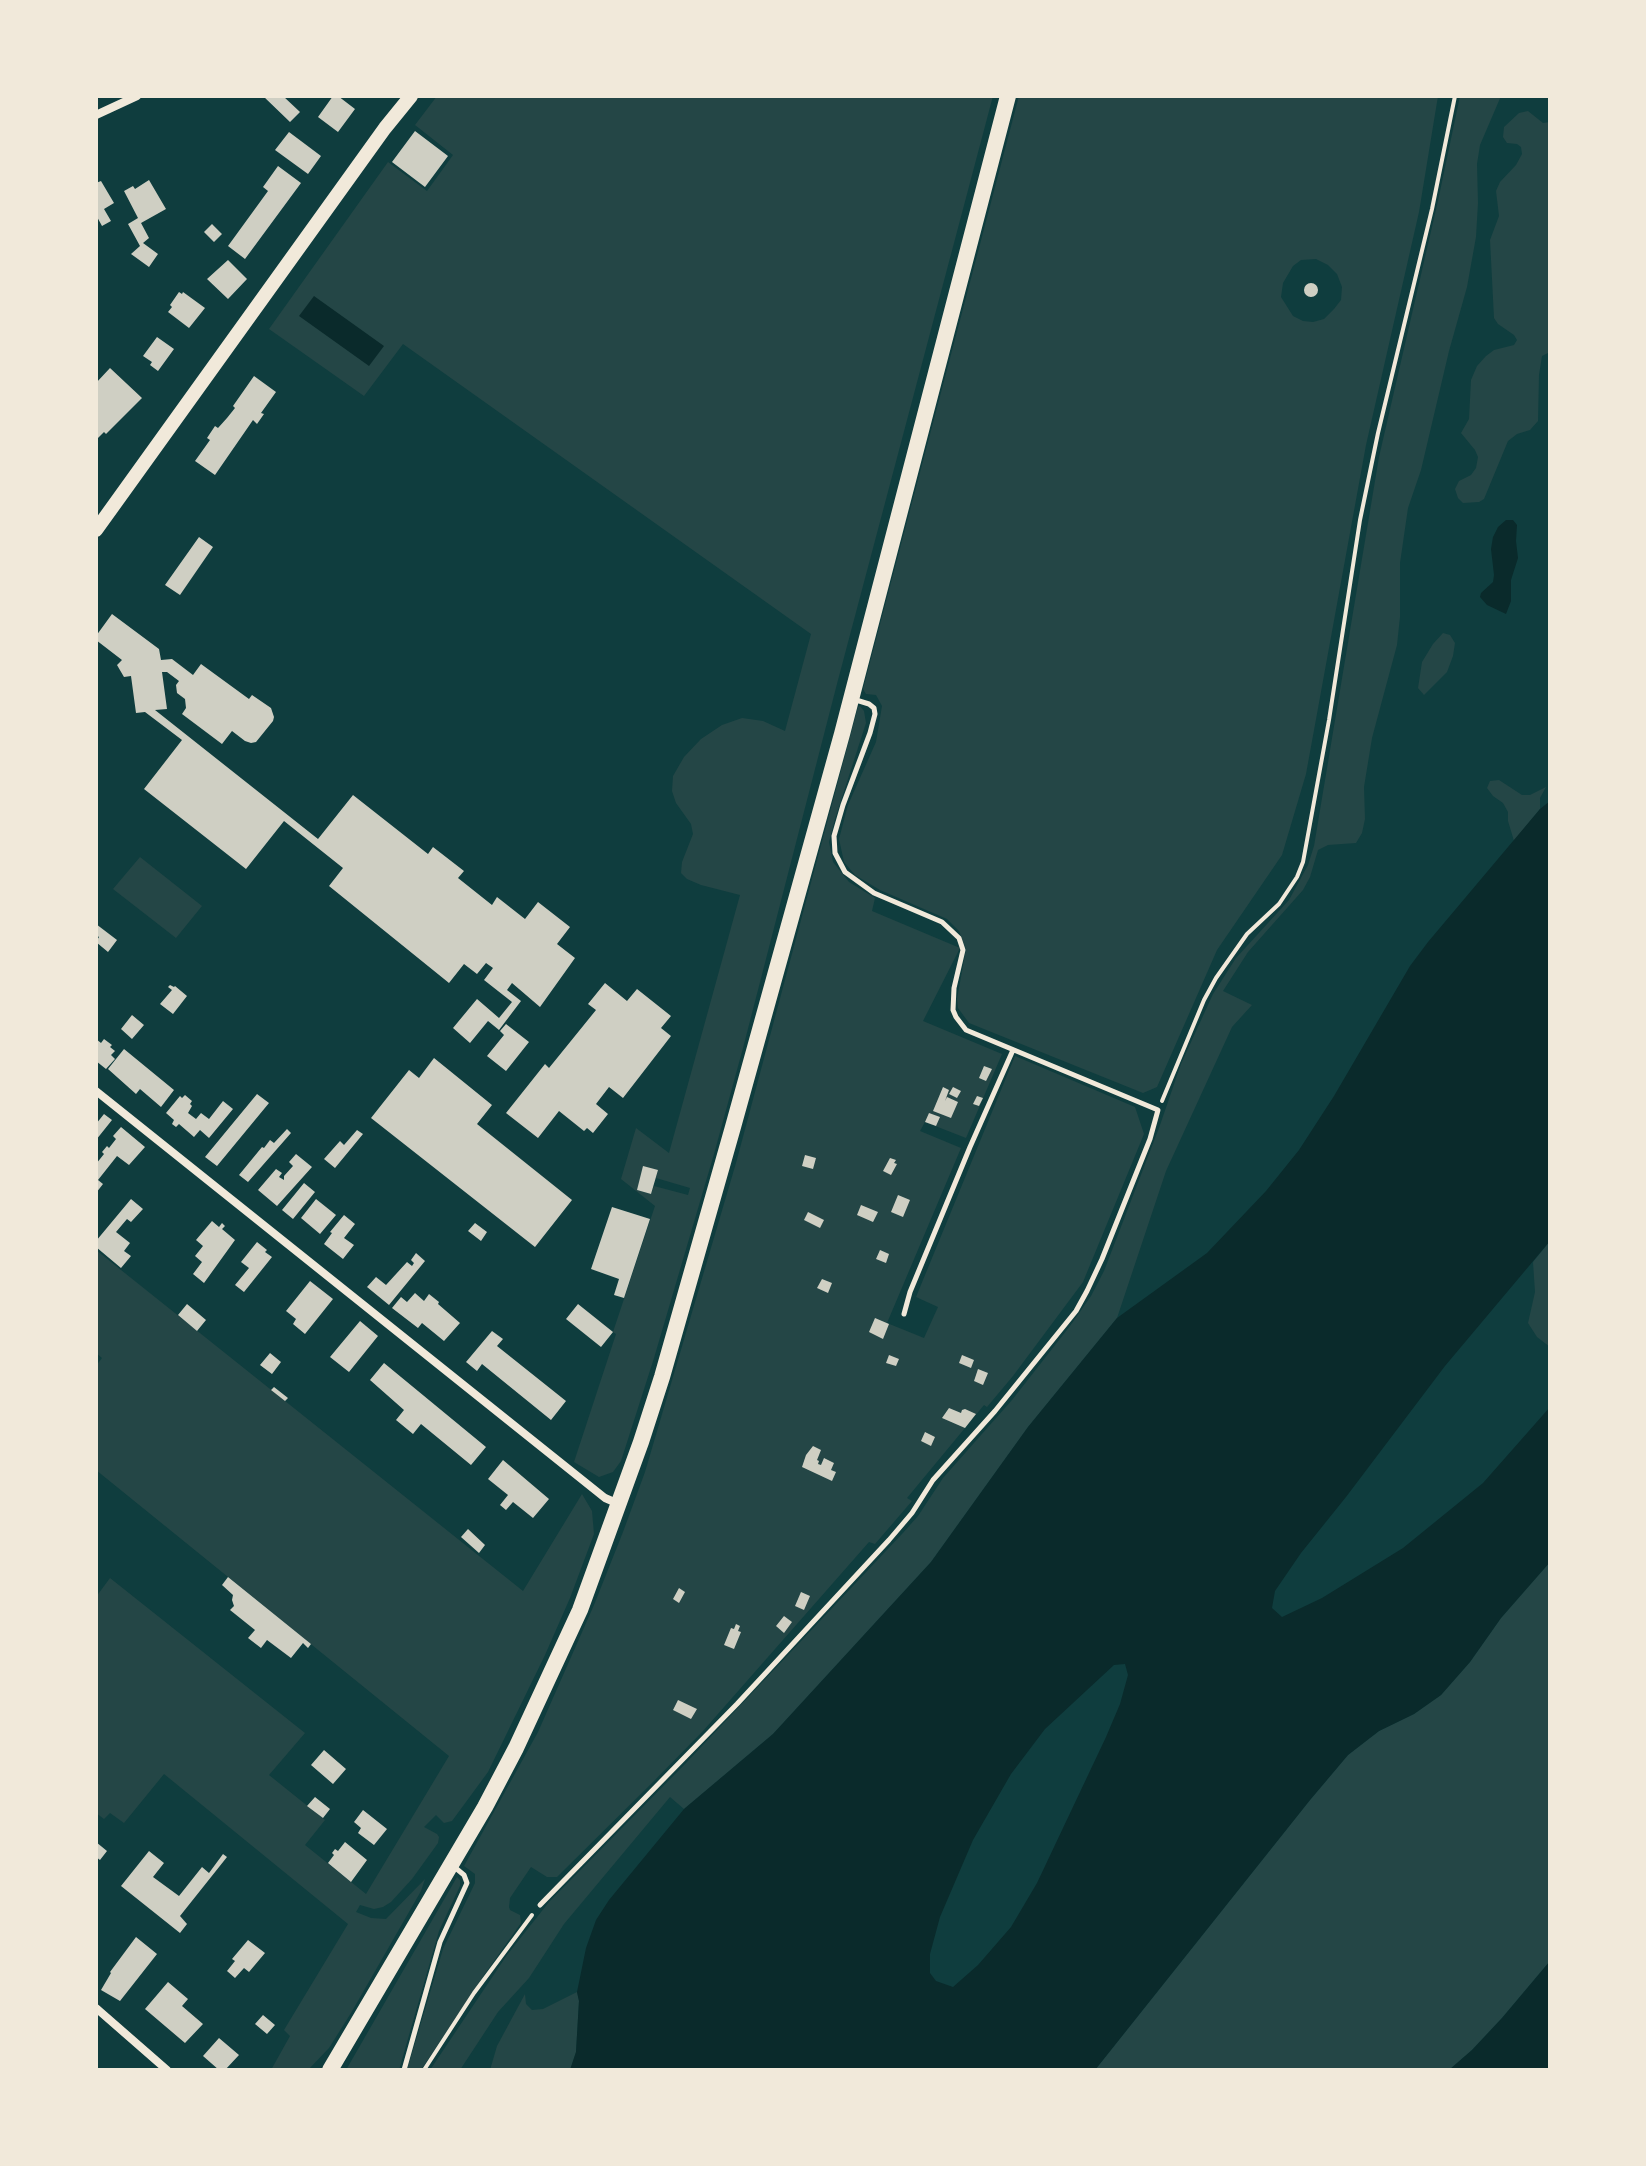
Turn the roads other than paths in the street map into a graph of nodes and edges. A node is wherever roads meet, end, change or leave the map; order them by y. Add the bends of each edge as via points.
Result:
1 (137, 96) edge
2 (411, 96) edge
3 (1008, 96) edge
4 (96, 115) edge
5 (96, 530) edge
6 (851, 698) junction
7 (1013, 1050) junction
8 (96, 1091) edge
9 (904, 1314) dead end
10 (619, 1504) junction
11 (452, 1864) junction
12 (540, 1905) road end
13 (96, 2008) edge
14 (167, 2070) edge
15 (330, 2070) edge
16 (404, 2070) edge

1 - 4 street
2 - 5 street
3 - 6 main road
6 - 7 lane via 869,704 875,714 837,823 835,853 858,883 953,930 963,950 952,1000 956,1017 966,1030
6 - 10 main road via 662,1377
7 - 9 lane
7 - 12 lane via 1158,1110 1102,1259 1076,1311 889,1540
8 - 10 street
10 - 11 main road via 539,1700
11 - 15 main road
11 - 16 lane via 467,1883 440,1942
13 - 14 street

